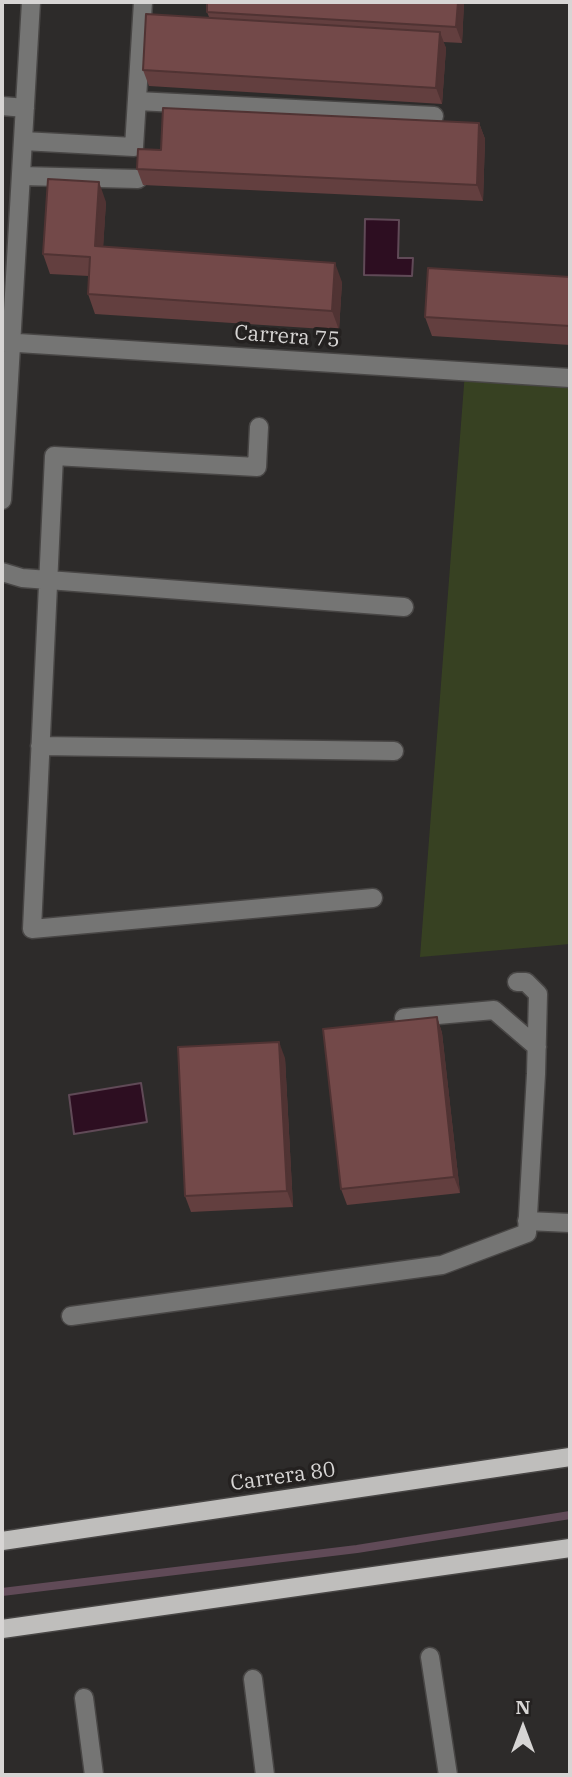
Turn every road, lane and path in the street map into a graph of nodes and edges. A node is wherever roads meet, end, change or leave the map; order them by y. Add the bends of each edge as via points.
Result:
1 (31, 2) edge
2 (143, 2) edge
3 (137, 101) junction
4 (2, 106) edge
5 (24, 108) junction
6 (434, 116) dead end
7 (23, 141) junction
8 (21, 176) junction
9 (138, 179) edge
10 (6, 342) edge
11 (570, 378) edge
12 (259, 427) dead end
13 (2, 500) edge
14 (2, 572) edge
15 (48, 580) junction
16 (404, 607) dead end
17 (40, 746) junction
18 (394, 751) dead end
19 (373, 898) dead end
20 (517, 982) dead end
21 (404, 1018) edge
22 (537, 1047) junction
23 (570, 1223) edge
24 (527, 1227) junction
25 (71, 1316) dead end
26 (570, 1457) edge
27 (2, 1541) edge
28 (570, 1548) edge
29 (2, 1629) edge
30 (430, 1657) dead end
31 (253, 1679) dead end
32 (84, 1698) dead end
33 (94, 1775) edge
34 (265, 1775) edge
35 (448, 1775) edge

1 - 5 street
2 - 3 street
3 - 6 street
3 - 7 street via 134,147
4 - 5 street
5 - 7 street
7 - 8 street
8 - 9 street
8 - 10 street
10 - 11 street, Carrera 75
10 - 13 street
12 - 15 street via 257,467 54,456
14 - 15 street
15 - 16 street
15 - 17 street
17 - 18 street
17 - 19 street via 32,929
20 - 22 street via 526,982 538,994
21 - 22 street via 494,1010
22 - 24 street
23 - 24 street
24 - 25 street via 442,1265
26 - 27 main road, Carrera 80
28 - 29 main road
30 - 35 street
31 - 34 street
32 - 33 street

